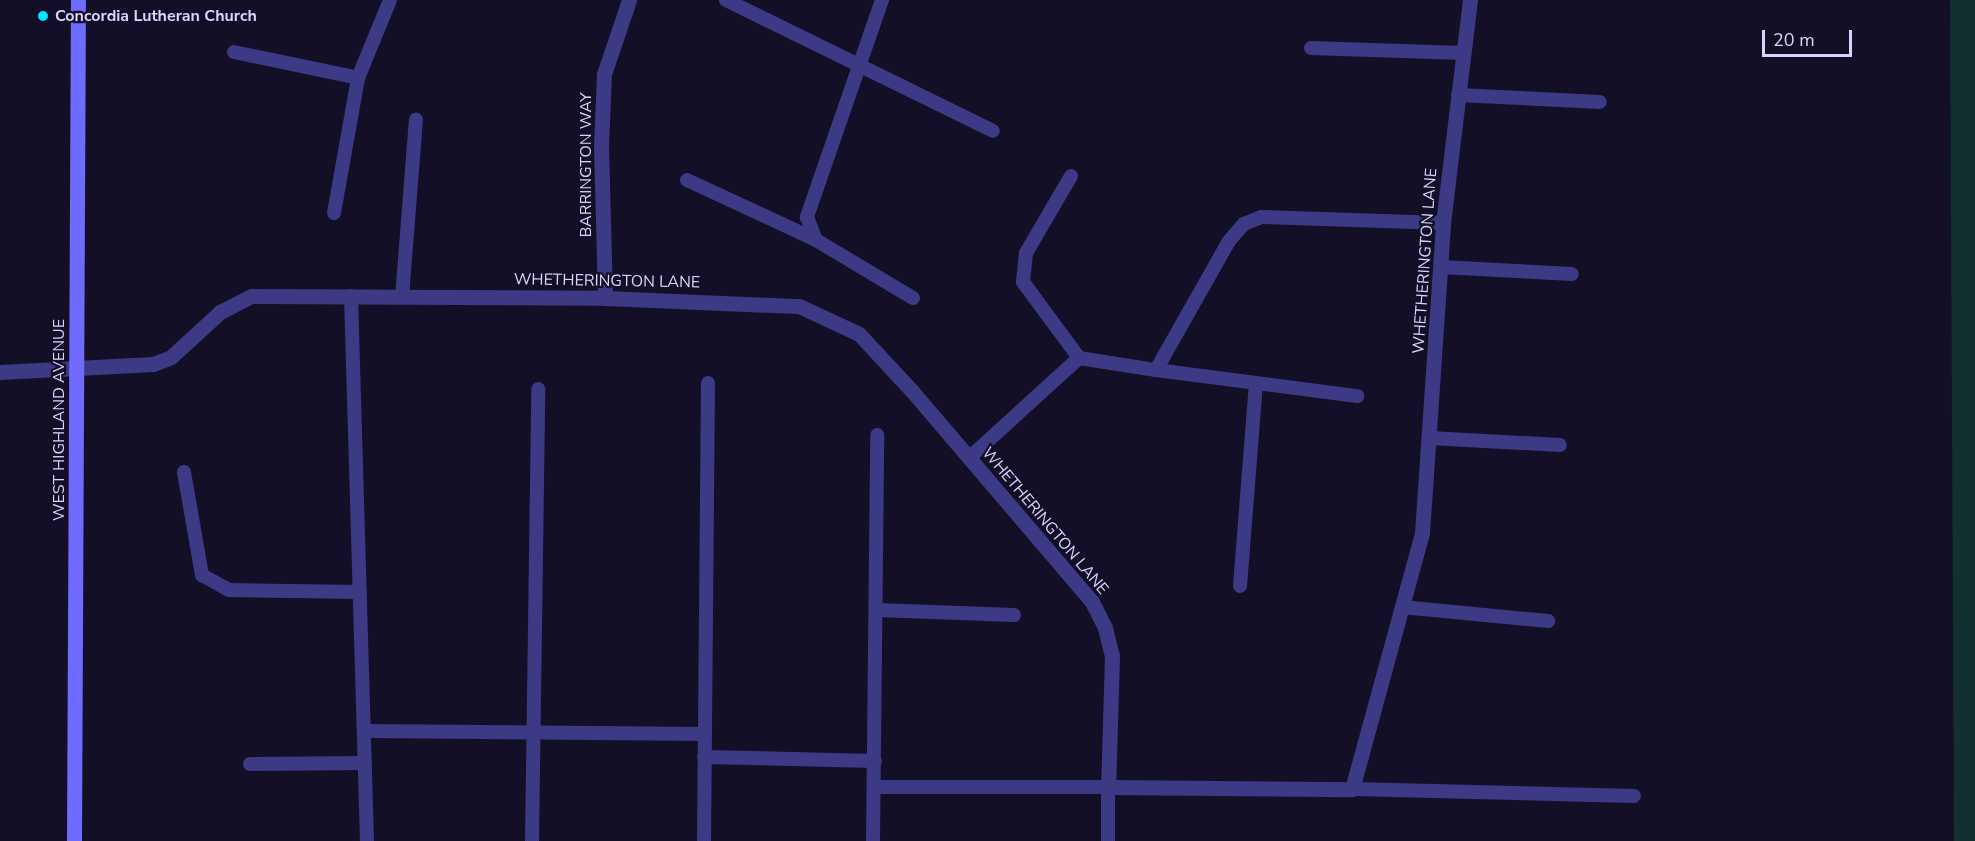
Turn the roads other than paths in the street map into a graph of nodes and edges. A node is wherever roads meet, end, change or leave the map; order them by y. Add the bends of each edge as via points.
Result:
1 (78, 0) edge
2 (390, 0) edge
3 (629, 0) edge
4 (726, 0) edge
5 (882, 0) edge
6 (1470, 0) edge
7 (1311, 48) dead end
8 (234, 52) dead end
9 (1463, 53) junction
10 (861, 66) junction
11 (358, 78) junction
12 (1458, 95) junction
13 (1600, 102) dead end
14 (416, 120) dead end
15 (993, 131) dead end
16 (1071, 176) dead end
17 (687, 180) dead end
18 (334, 213) dead end
19 (1443, 223) junction
20 (816, 240) junction
21 (1441, 267) junction
22 (1572, 274) dead end
23 (351, 296) junction
24 (402, 297) junction
25 (605, 298) junction
26 (913, 298) dead end
27 (1079, 358) junction
28 (1156, 370) junction
29 (78, 371) junction
30 (0, 372) edge
31 (708, 383) dead end
32 (1256, 384) junction
33 (538, 389) dead end
34 (1356, 396) dead end
35 (877, 435) dead end
36 (1430, 438) junction
37 (1560, 445) dead end
38 (969, 458) junction
39 (184, 472) dead end
40 (1240, 586) dead end
41 (360, 592) junction
42 (1402, 606) junction
43 (877, 610) junction
44 (1014, 615) dead end
45 (1548, 621) dead end
46 (364, 731) junction
47 (532, 733) junction
48 (705, 734) junction
49 (704, 757) junction
50 (875, 761) junction
51 (365, 763) junction
52 (250, 764) dead end
53 (874, 787) junction
54 (1108, 787) junction
55 (1353, 789) junction
56 (1634, 796) dead end
57 (74, 841) edge
58 (368, 841) edge
59 (532, 841) edge
60 (704, 841) edge
61 (873, 841) edge
62 (1108, 841) edge

1 - 29 street, WEST HIGHLAND AVENUE
2 - 11 lane
3 - 25 street, BARRINGTON WAY via 604,74
4 - 10 lane
5 - 10 lane
6 - 9 street, WHETHERINGTON LANE
7 - 9 lane
8 - 11 lane
9 - 12 street, WHETHERINGTON LANE
10 - 15 lane
10 - 20 lane via 807,217
11 - 18 lane
12 - 13 lane
12 - 19 street, WHETHERINGTON LANE
14 - 24 lane
16 - 27 lane via 1026,253 1023,282
17 - 20 lane
19 - 21 street, WHETHERINGTON LANE
19 - 28 lane via 1261,217 1244,224 1229,241
20 - 26 lane
21 - 22 lane
21 - 36 street, WHETHERINGTON LANE
23 - 24 street, WHETHERINGTON LANE
23 - 29 street, WHETHERINGTON LANE via 252,296 220,312 171,357 153,364
23 - 41 lane
24 - 25 street, WHETHERINGTON LANE
25 - 38 street, WHETHERINGTON LANE via 799,306 859,334
27 - 28 lane
27 - 38 lane
28 - 32 lane
29 - 30 street, WHETHERINGTON LANE
29 - 57 street, WEST HIGHLAND AVENUE
31 - 48 lane
32 - 34 lane
32 - 40 lane
33 - 47 lane
35 - 43 lane
36 - 37 lane
36 - 42 street, WHETHERINGTON LANE via 1422,533
38 - 54 street, WHETHERINGTON LANE via 1092,602 1105,628 1112,656
39 - 41 lane via 202,575 229,590
41 - 46 lane
42 - 45 lane
42 - 55 street, WHETHERINGTON LANE
43 - 44 lane
43 - 50 lane
46 - 47 lane
46 - 51 lane
47 - 48 lane
47 - 59 lane
48 - 49 lane
49 - 50 lane
49 - 60 lane
50 - 53 lane
51 - 52 lane
51 - 58 lane
53 - 54 lane
53 - 61 lane
54 - 55 street
54 - 62 lane
55 - 56 lane

